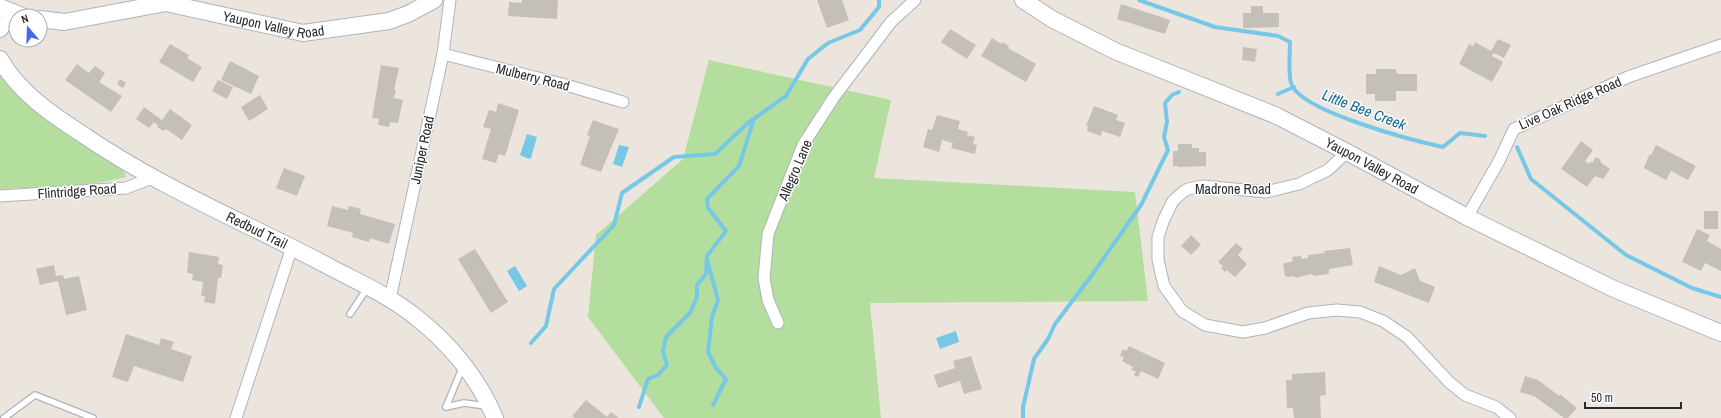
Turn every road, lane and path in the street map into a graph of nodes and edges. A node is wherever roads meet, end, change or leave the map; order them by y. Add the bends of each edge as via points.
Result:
1 (434, 0) edge
2 (450, 0) edge
3 (915, 0) edge
4 (1023, 0) edge
5 (48, 20) edge
6 (8, 22) edge
7 (0, 29) edge
8 (1721, 45) edge
9 (442, 54) junction
10 (0, 59) edge
11 (623, 102) dead end
12 (1346, 152) junction
13 (152, 178) junction
14 (0, 196) edge
15 (1467, 217) junction
16 (292, 247) junction
17 (368, 287) junction
18 (390, 299) junction
19 (350, 314) dead end
20 (778, 323) dead end
21 (1721, 333) edge
22 (463, 365) junction
23 (493, 412) edge
24 (4, 418) edge
25 (93, 418) edge
26 (236, 418) edge
27 (1510, 418) edge

1 - 5 street, Yaupon Valley Road via 389,21 302,33 166,3 64,22
2 - 9 street, Juniper Road
3 - 20 street, Allegro Lane via 886,28 834,97 803,145 768,234 764,278 768,300
4 - 12 street, Yaupon Valley Road via 1052,19 1115,51 1277,116
6 - 7 street
8 - 15 street, Live Oak Ridge Road via 1628,77 1514,129
9 - 11 street, Mulberry Road
9 - 18 street, Juniper Road
10 - 13 street, Redbud Trail via 17,84 38,102 70,126
12 - 15 street, Yaupon Valley Road
12 - 27 street, Madrone Road via 1328,170 1299,184 1266,192 1203,186 1183,192 1173,200 1158,237 1158,260 1164,286 1182,311 1205,325 1243,332 1265,328 1308,313 1337,310 1360,312 1383,321 1407,337 1449,382 1465,395 1496,408
13 - 14 street, Flintridge Road via 126,188
13 - 16 street, Redbud Trail
15 - 21 street, Yaupon Valley Road via 1614,289
16 - 17 street, Redbud Trail
16 - 26 street
17 - 18 street, Redbud Trail
17 - 19 lane
18 - 22 street, Redbud Trail via 442,340
22 - 23 street, Redbud Trail via 470,372
22 - 23 lane via 446,407 464,403
24 - 25 lane via 35,395

